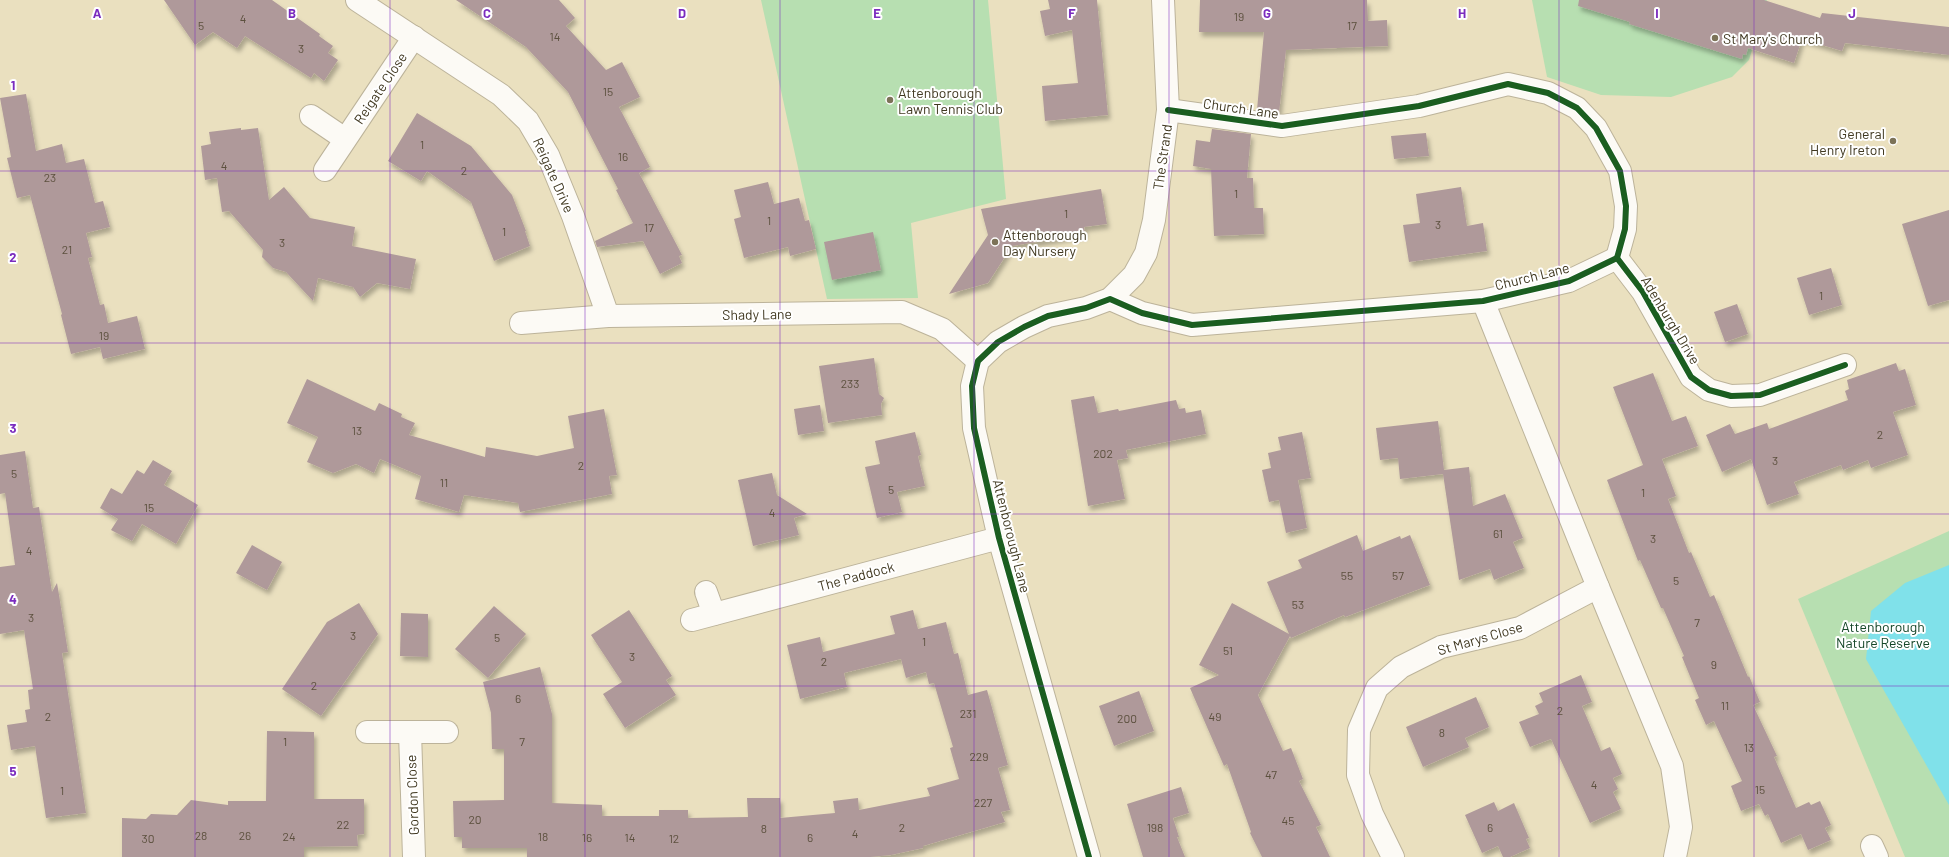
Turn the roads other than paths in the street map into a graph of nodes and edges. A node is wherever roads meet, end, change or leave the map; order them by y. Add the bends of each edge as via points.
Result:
1 (357, 0) edge
2 (1163, 0) edge
3 (414, 37) junction
4 (1168, 110) junction
5 (311, 116) dead end
6 (345, 139) junction
7 (325, 170) dead end
8 (1617, 258) junction
9 (1110, 299) junction
10 (1483, 300) junction
11 (608, 316) junction
12 (521, 323) dead end
13 (978, 361) junction
14 (1845, 365) dead end
15 (999, 538) junction
16 (1598, 587) junction
17 (706, 592) dead end
18 (714, 614) junction
19 (692, 620) dead end
20 (367, 732) dead end
21 (410, 732) junction
22 (446, 732) dead end
23 (1083, 856) edge
24 (414, 857) edge
25 (1392, 857) edge
26 (1675, 857) edge

1 - 3 street, Reigate Drive
2 - 4 street, The Strand
3 - 6 street, Reigate Close
3 - 11 street, Reigate Drive via 501,95 528,121 548,154
4 - 8 street, Church Lane via 1282,126 1419,106 1508,84 1548,93 1577,108 1596,128 1620,171 1626,206 1625,229
4 - 9 street, The Strand via 1154,220 1146,253 1134,275
5 - 6 street, Reigate Close
6 - 7 street, Reigate Close
8 - 10 street, Church Lane via 1570,281
8 - 14 street, Adenburgh Drive via 1644,292 1691,377 1709,390 1731,396 1760,396
9 - 10 street, Church Lane via 1142,313 1192,325
9 - 13 street via 1086,308 1048,316 1024,327 998,342
10 - 16 street
11 - 12 street, Shady Lane
11 - 13 street, Shady Lane via 902,312 942,330
13 - 15 street, Attenborough Lane via 972,386 974,428
15 - 18 street, The Paddock
15 - 23 street, Attenborough Lane
16 - 25 street, St Marys Close via 1520,628 1441,647 1401,667 1377,688 1359,730 1358,775 1372,814
16 - 26 street via 1672,766 1681,827
17 - 18 street
18 - 19 street, The Paddock
20 - 21 street
21 - 22 street
21 - 24 street, Gordon Close

